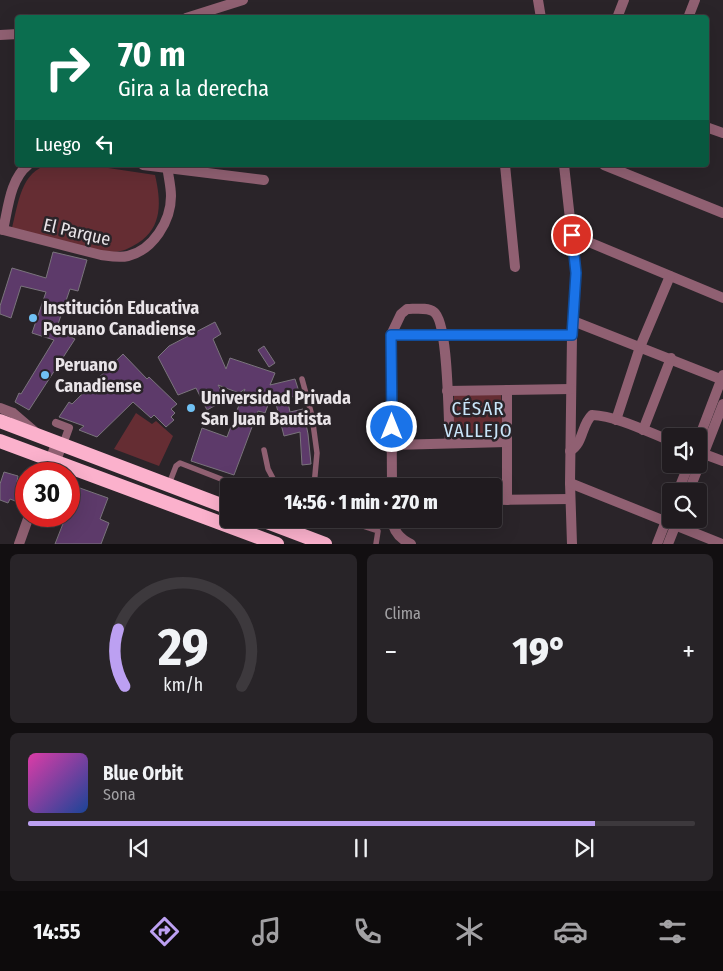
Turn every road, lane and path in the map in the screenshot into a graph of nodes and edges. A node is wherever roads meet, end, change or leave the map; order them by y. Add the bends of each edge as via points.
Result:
1 (243, 0) edge
2 (538, 0) edge
3 (624, 0) edge
4 (695, 0) edge
5 (196, 15) edge
6 (540, 15) edge
7 (618, 15) edge
8 (689, 15) edge
9 (15, 34) edge
10 (0, 35) edge
11 (709, 128) edge
12 (723, 133) edge
13 (26, 167) edge
14 (167, 167) edge
15 (505, 167) edge
16 (564, 167) edge
17 (610, 167) edge
18 (264, 180) dead end
19 (723, 213) edge
20 (2, 230) edge
21 (572, 235) junction
22 (515, 267) dead end
23 (670, 276) junction
24 (723, 298) edge
25 (573, 321) junction
26 (391, 335) junction
27 (444, 335) junction
28 (572, 335) junction
29 (640, 347) junction
30 (671, 358) junction
31 (722, 378) edge
32 (302, 379) dead end
33 (571, 389) junction
34 (507, 390) junction
35 (447, 391) junction
36 (723, 404) edge
37 (0, 408) edge
38 (616, 420) junction
39 (0, 422) edge
40 (56, 423) dead end
41 (703, 428) edge
42 (642, 430) junction
43 (42, 438) junction
44 (662, 438) edge
45 (0, 441) edge
46 (507, 442) junction
47 (450, 443) junction
48 (59, 444) junction
49 (392, 446) junction
50 (707, 446) edge
51 (264, 450) dead end
52 (570, 451) junction
53 (707, 455) edge
54 (54, 460) junction
55 (723, 461) edge
56 (273, 478) edge
57 (315, 478) edge
58 (392, 478) edge
59 (220, 479) edge
60 (570, 483) junction
61 (169, 486) junction
62 (570, 499) junction
63 (502, 500) edge
64 (507, 500) junction
65 (220, 505) edge
66 (662, 518) edge
67 (25, 527) edge
68 (283, 528) edge
69 (369, 528) edge
70 (396, 528) edge
71 (669, 528) edge
72 (672, 528) edge
73 (686, 528) edge
74 (273, 543) edge
75 (19, 544) edge
76 (325, 544) edge
77 (376, 544) edge
78 (411, 544) edge
79 (572, 544) edge
80 (657, 544) edge
81 (668, 544) edge
82 (722, 544) edge

1 - 5 street
2 - 6 street
3 - 7 street
4 - 8 street
9 - 10 street
11 - 12 street
13 - 20 street via 15,183
14 - 18 street
14 - 20 street, El Parque via 171,196 167,218 147,246 128,256 100,255
15 - 22 street
16 - 21 street
17 - 19 street
21 - 23 street
21 - 25 street via 576,273
23 - 24 street
23 - 29 street
25 - 28 street
25 - 29 street
26 - 27 street
26 - 27 street via 407,309 434,312
26 - 49 street
27 - 28 street
27 - 35 street
28 - 33 street
29 - 30 street
29 - 38 street
30 - 31 street
30 - 42 street
31 - 41 street
32 - 57 lane via 317,453
33 - 34 street
33 - 52 street
34 - 35 street
34 - 46 street
35 - 47 street
36 - 50 street
37 - 43 street via 13,413
38 - 42 street
38 - 52 street via 592,415 587,420 580,442
39 - 43 highway
40 - 48 street via 69,428
42 - 44 street
43 - 48 highway
45 - 54 highway
46 - 47 street
46 - 64 street
47 - 49 street
48 - 54 street
48 - 61 highway
49 - 58 street
51 - 56 lane
52 - 60 street
53 - 55 street
54 - 74 highway
59 - 61 lane via 180,463
60 - 62 street
60 - 66 street
61 - 65 highway
62 - 64 street
62 - 79 street
63 - 64 street
67 - 75 street
68 - 76 highway
69 - 77 lane via 378,531
70 - 78 street via 402,540
71 - 80 street
72 - 81 street
73 - 82 street

